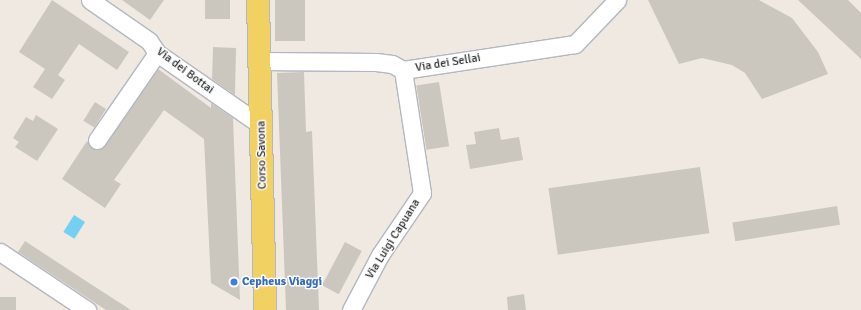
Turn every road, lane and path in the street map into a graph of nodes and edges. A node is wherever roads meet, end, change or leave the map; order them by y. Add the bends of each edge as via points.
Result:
1 (90, 0) edge
2 (258, 0) edge
3 (617, 0) edge
4 (157, 53) junction
5 (261, 61) junction
6 (402, 70) junction
7 (262, 126) junction
8 (97, 140) dead end
9 (0, 252) edge
10 (87, 310) edge
11 (266, 310) edge
12 (351, 310) edge

1 - 4 street, Via dei Bottai via 149,41
2 - 5 main road, Corso Savona
3 - 6 street, Via dei Sellai via 575,44
4 - 7 street, Via dei Bottai
4 - 8 street
5 - 6 street, Via dei Sellai via 376,62 392,64
5 - 7 main road, Corso Savona
6 - 12 street, Via Luigi Capuana via 422,193 380,255
7 - 11 main road, Corso Savona
9 - 10 street

